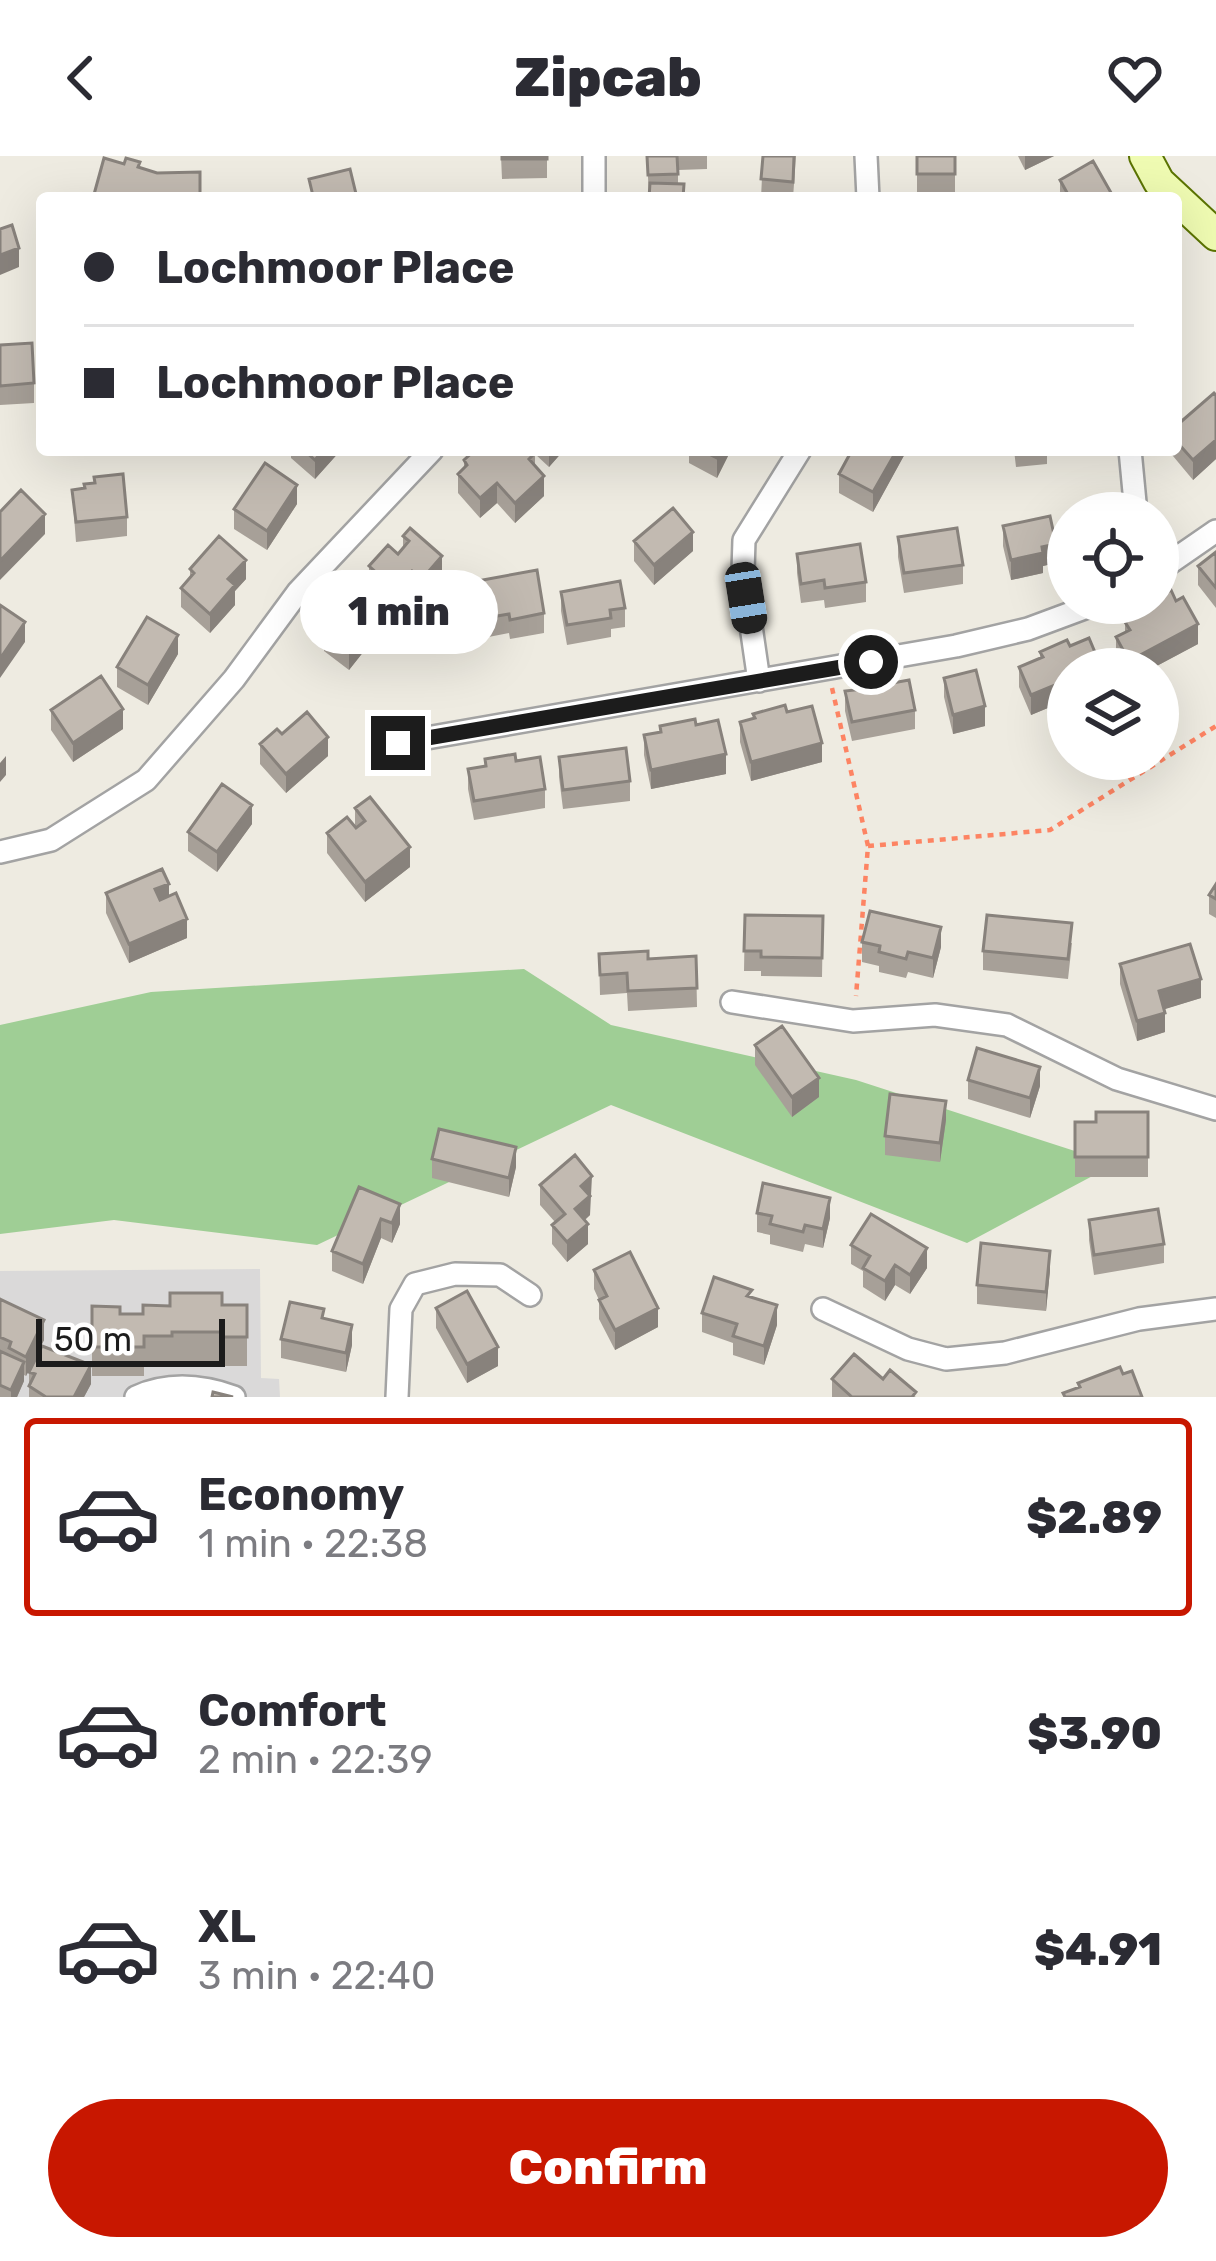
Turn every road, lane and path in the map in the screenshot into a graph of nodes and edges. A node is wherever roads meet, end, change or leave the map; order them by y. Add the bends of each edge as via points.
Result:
1 (594, 156) edge
2 (866, 156) edge
3 (1145, 156) edge
4 (594, 192) edge
5 (868, 192) edge
6 (1170, 192) edge
7 (1182, 203) edge
8 (1216, 235) edge
9 (426, 456) edge
10 (796, 456) edge
11 (1131, 456) edge
12 (1134, 492) edge
13 (1216, 531) edge
14 (1179, 557) edge
15 (1047, 622) edge
16 (828, 670) junction
17 (759, 681) junction
18 (1216, 726) edge
19 (398, 743) dead end
20 (868, 846) junction
21 (0, 852) edge
22 (732, 1002) dead end
23 (854, 1021) junction
24 (1216, 1109) edge
25 (530, 1295) dead end
26 (823, 1309) dead end
27 (1216, 1309) edge
28 (136, 1397) edge
29 (235, 1397) edge
30 (397, 1397) edge

1 - 4 street
2 - 5 street
3 - 6 street
7 - 8 street
9 - 21 street via 298,592 146,781 51,840
10 - 17 street via 744,540
11 - 12 street
13 - 14 street
15 - 16 street
16 - 17 street
16 - 20 path
17 - 19 street
18 - 20 path via 1050,830
20 - 23 path
22 - 23 street
23 - 24 street via 935,1015 1007,1025 1117,1079
25 - 30 street via 500,1275 415,1284 401,1309
26 - 27 street via 946,1359
28 - 29 street via 193,1386

